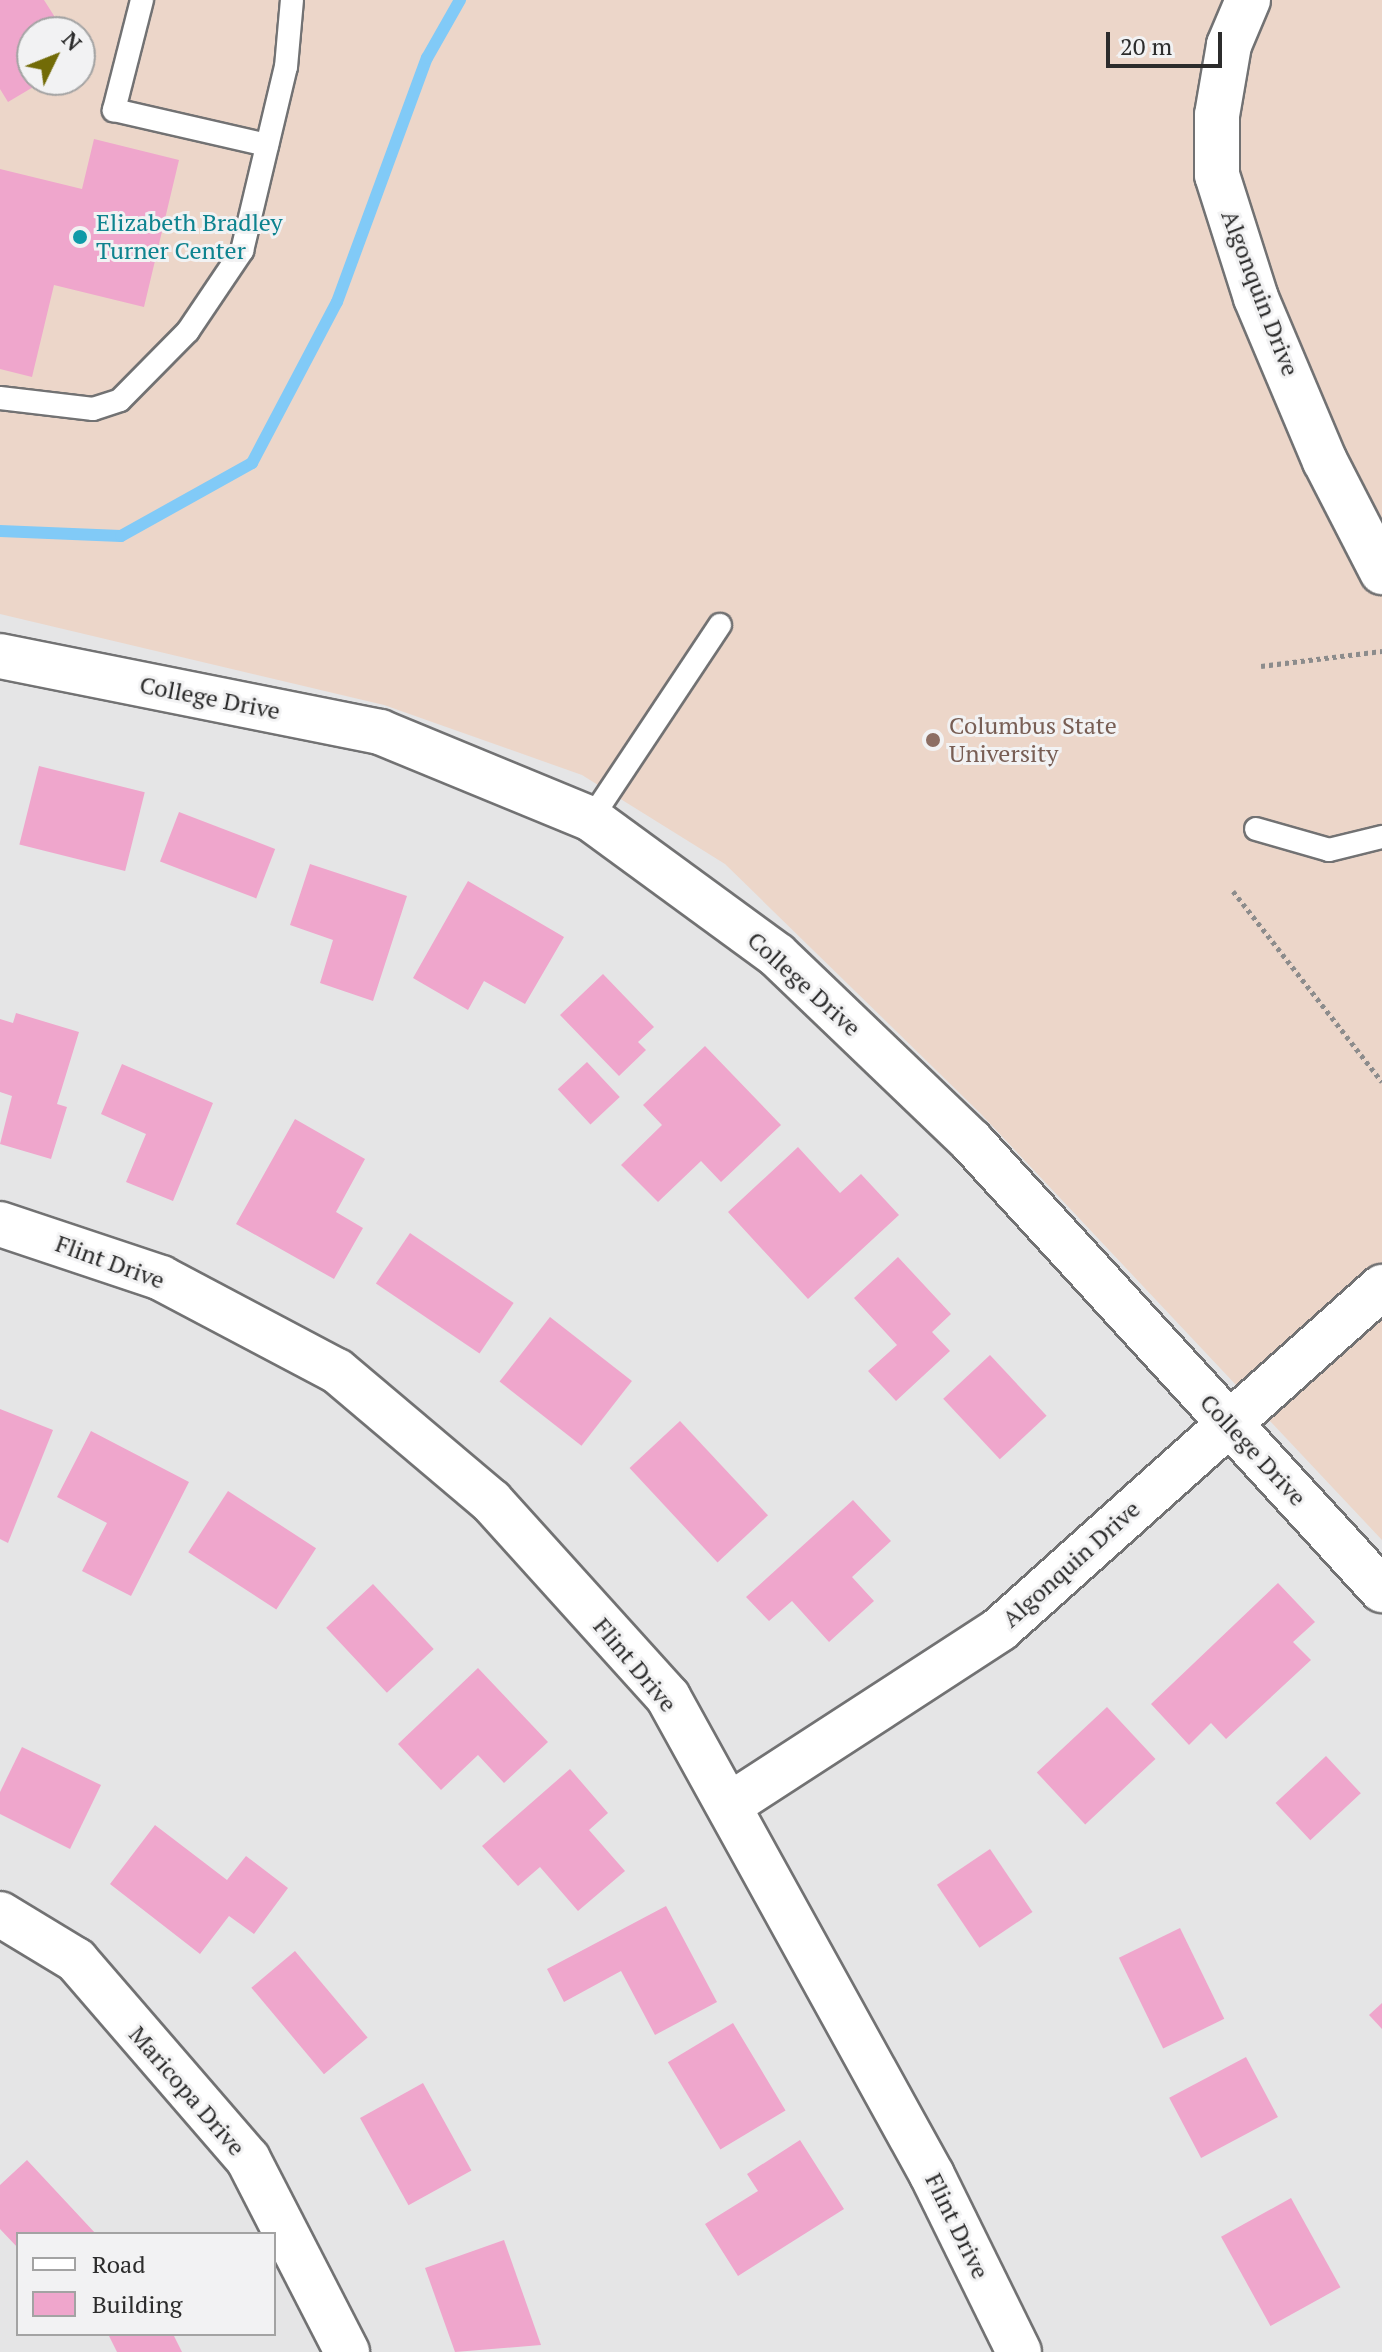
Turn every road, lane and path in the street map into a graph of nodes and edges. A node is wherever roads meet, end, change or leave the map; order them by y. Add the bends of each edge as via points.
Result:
1 (142, 0) edge
2 (292, 0) edge
3 (1248, 0) edge
4 (267, 145) junction
5 (0, 398) edge
6 (1382, 572) edge
7 (720, 625) dead end
8 (1382, 651) edge
9 (0, 656) edge
10 (1261, 666) dead end
11 (591, 819) junction
12 (1256, 829) dead end
13 (1382, 837) edge
14 (1233, 891) dead end
15 (1382, 1082) edge
16 (0, 1224) edge
17 (1382, 1287) edge
18 (1228, 1423) junction
19 (1382, 1590) edge
20 (731, 1804) junction
21 (0, 1914) edge
22 (347, 2352) edge
23 (1019, 2352) edge

1 - 4 lane via 114,110
2 - 4 lane
3 - 6 street, Algonquin Drive via 1229,45 1217,115 1217,175 1256,298 1325,461
4 - 5 lane via 242,251 149,375 120,400 93,409
7 - 11 lane
8 - 10 path
9 - 11 street, College Drive via 380,732
11 - 18 street, College Drive via 789,965 971,1141
12 - 13 lane via 1329,850
14 - 15 path
16 - 20 street, Flint Drive via 161,1278 337,1371 502,1512 668,1697
17 - 18 street, Algonquin Drive
18 - 19 street, College Drive
18 - 20 street, Algonquin Drive via 1000,1629
20 - 23 street, Flint Drive via 932,2175
21 - 22 street, Maricopa Drive via 76,1960 248,2159

